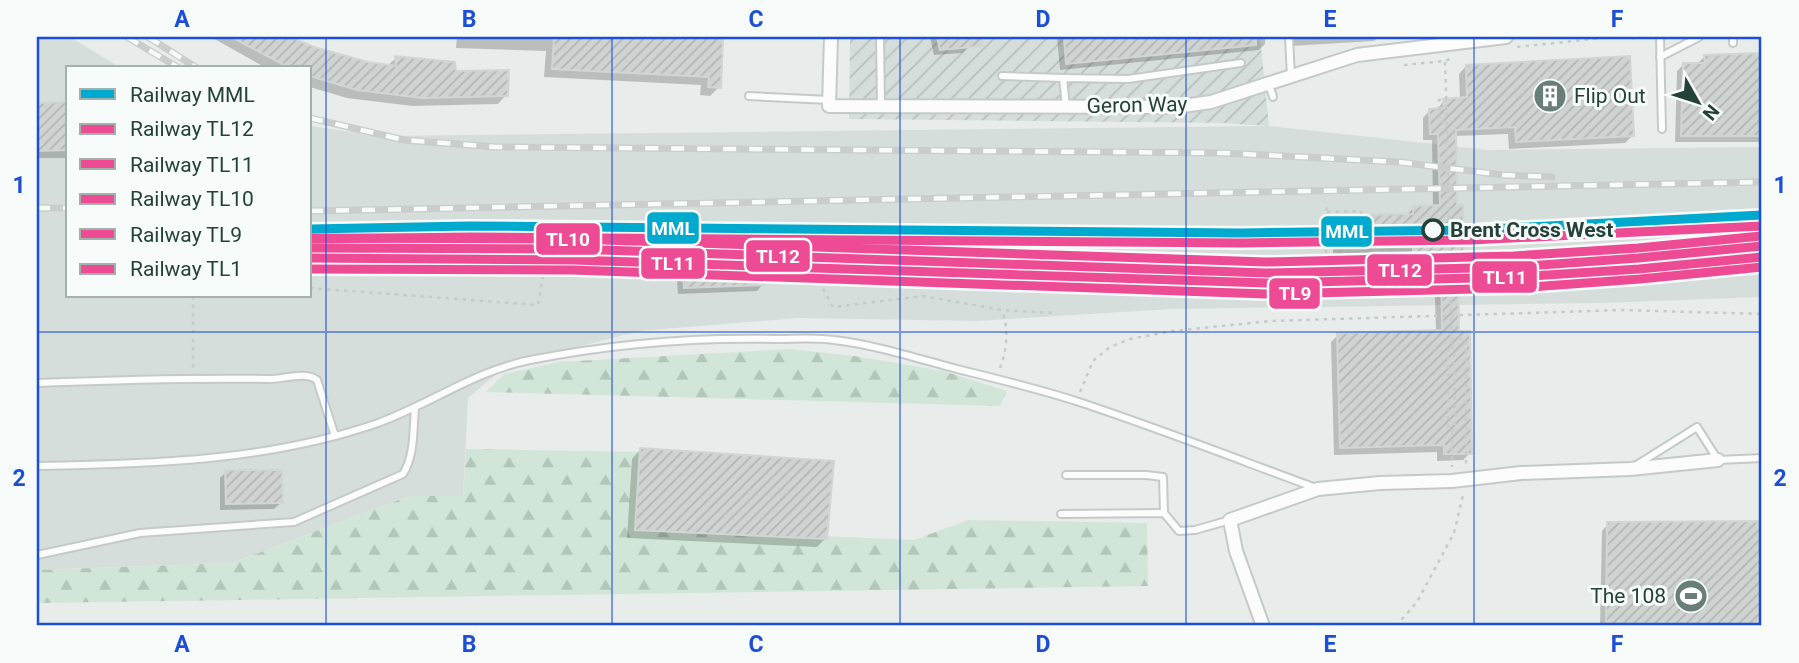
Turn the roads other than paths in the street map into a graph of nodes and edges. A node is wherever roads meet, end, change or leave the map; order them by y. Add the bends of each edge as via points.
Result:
1 (831, 37) edge
2 (880, 37) edge
3 (1289, 37) edge
4 (1660, 37) edge
5 (1699, 37) edge
6 (1509, 42) edge
7 (1660, 57) junction
8 (1241, 63) dead end
9 (1002, 76) dead end
10 (1291, 77) junction
11 (1063, 78) junction
12 (749, 96) dead end
13 (829, 100) junction
14 (881, 106) junction
15 (1066, 106) junction
16 (1662, 129) dead end
17 (37, 383) edge
18 (415, 407) junction
19 (335, 436) junction
20 (1762, 458) edge
21 (1718, 460) junction
22 (37, 466) edge
23 (1630, 469) junction
24 (1066, 475) dead end
25 (1318, 489) junction
26 (1061, 513) dead end
27 (1164, 513) junction
28 (1230, 520) junction
29 (37, 555) edge
30 (1263, 626) edge

1 - 13 street
2 - 14 lane
3 - 10 lane
4 - 7 lane
5 - 7 lane
6 - 10 street, Geron Way via 1357,55
7 - 16 lane
8 - 11 lane via 1128,79
9 - 11 lane
10 - 15 street, Geron Way via 1271,91 1175,107
11 - 15 lane
12 - 13 lane
13 - 14 street, Geron Way via 829,106
14 - 15 street, Geron Way
17 - 19 lane via 312,376
18 - 19 lane
18 - 25 lane via 469,379 530,360 631,344 831,339 1079,402
18 - 29 lane via 411,454 403,474 294,522 140,533
19 - 22 lane via 218,458
20 - 21 lane
21 - 23 street
21 - 23 lane via 1696,426
23 - 25 street
24 - 27 lane via 1163,477
25 - 28 street
26 - 27 lane
27 - 28 lane via 1179,531
28 - 30 street

